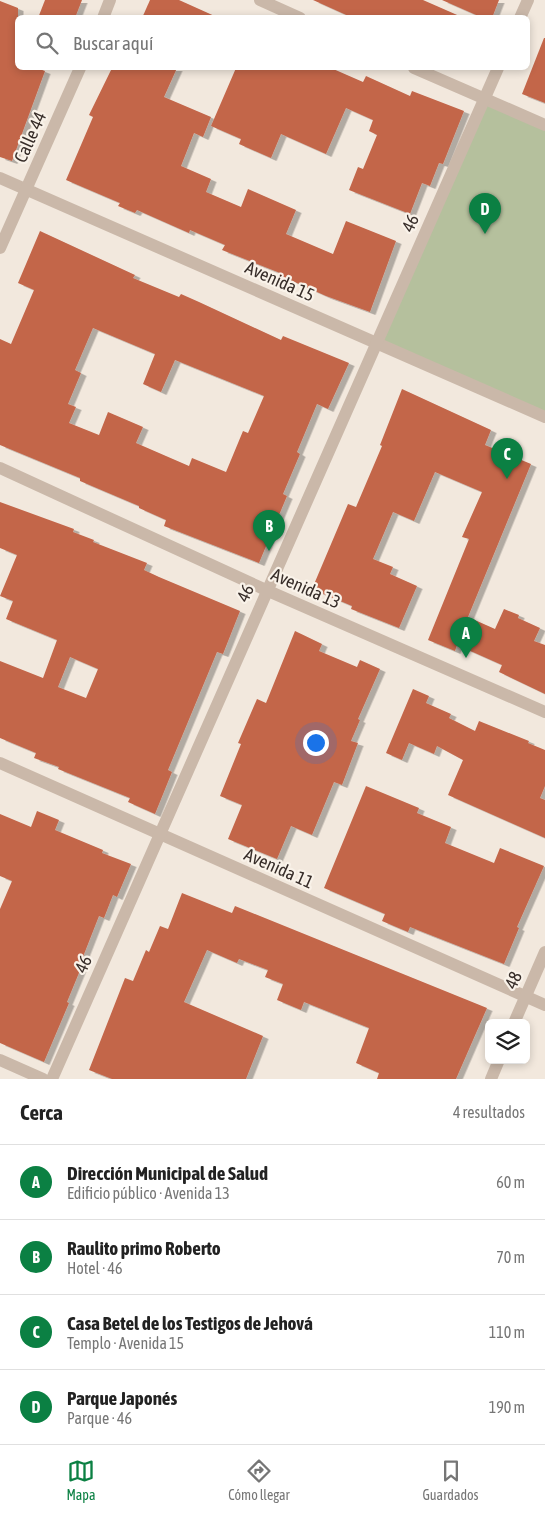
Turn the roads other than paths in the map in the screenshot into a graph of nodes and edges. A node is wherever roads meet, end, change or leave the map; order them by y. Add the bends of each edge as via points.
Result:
1 (110, 0) edge
2 (260, 0) edge
3 (528, 0) edge
4 (104, 15) edge
5 (293, 15) edge
6 (521, 15) edge
7 (79, 70) edge
8 (419, 70) edge
9 (497, 70) edge
10 (484, 98) junction
11 (545, 125) edge
12 (0, 178) edge
13 (26, 189) junction
14 (0, 248) edge
15 (376, 343) junction
16 (545, 417) edge
17 (0, 468) edge
18 (266, 590) junction
19 (545, 712) edge
20 (0, 764) edge
21 (159, 835) junction
22 (545, 952) edge
23 (526, 995) junction
24 (545, 1004) edge
25 (516, 1019) edge
26 (0, 1060) edge
27 (497, 1064) edge
28 (43, 1079) edge
29 (52, 1079) edge
30 (491, 1079) edge

1 - 4 street
2 - 5 street
3 - 6 street
7 - 13 street, Calle 44
8 - 10 street
9 - 10 street, 46
10 - 11 street
10 - 15 street, 46
12 - 13 street, Avenida 15
13 - 14 street, Calle 44
13 - 15 street, Avenida 15
15 - 16 street, Avenida 15
15 - 18 street, 46
17 - 18 street, Avenida 13
18 - 19 street, Avenida 13
18 - 21 street, 46
20 - 21 street, Avenida 11
21 - 23 street, Avenida 11
21 - 29 street, 46
22 - 23 street, 48
23 - 24 street, Avenida 11
23 - 25 street, 48
26 - 28 street
27 - 30 street

